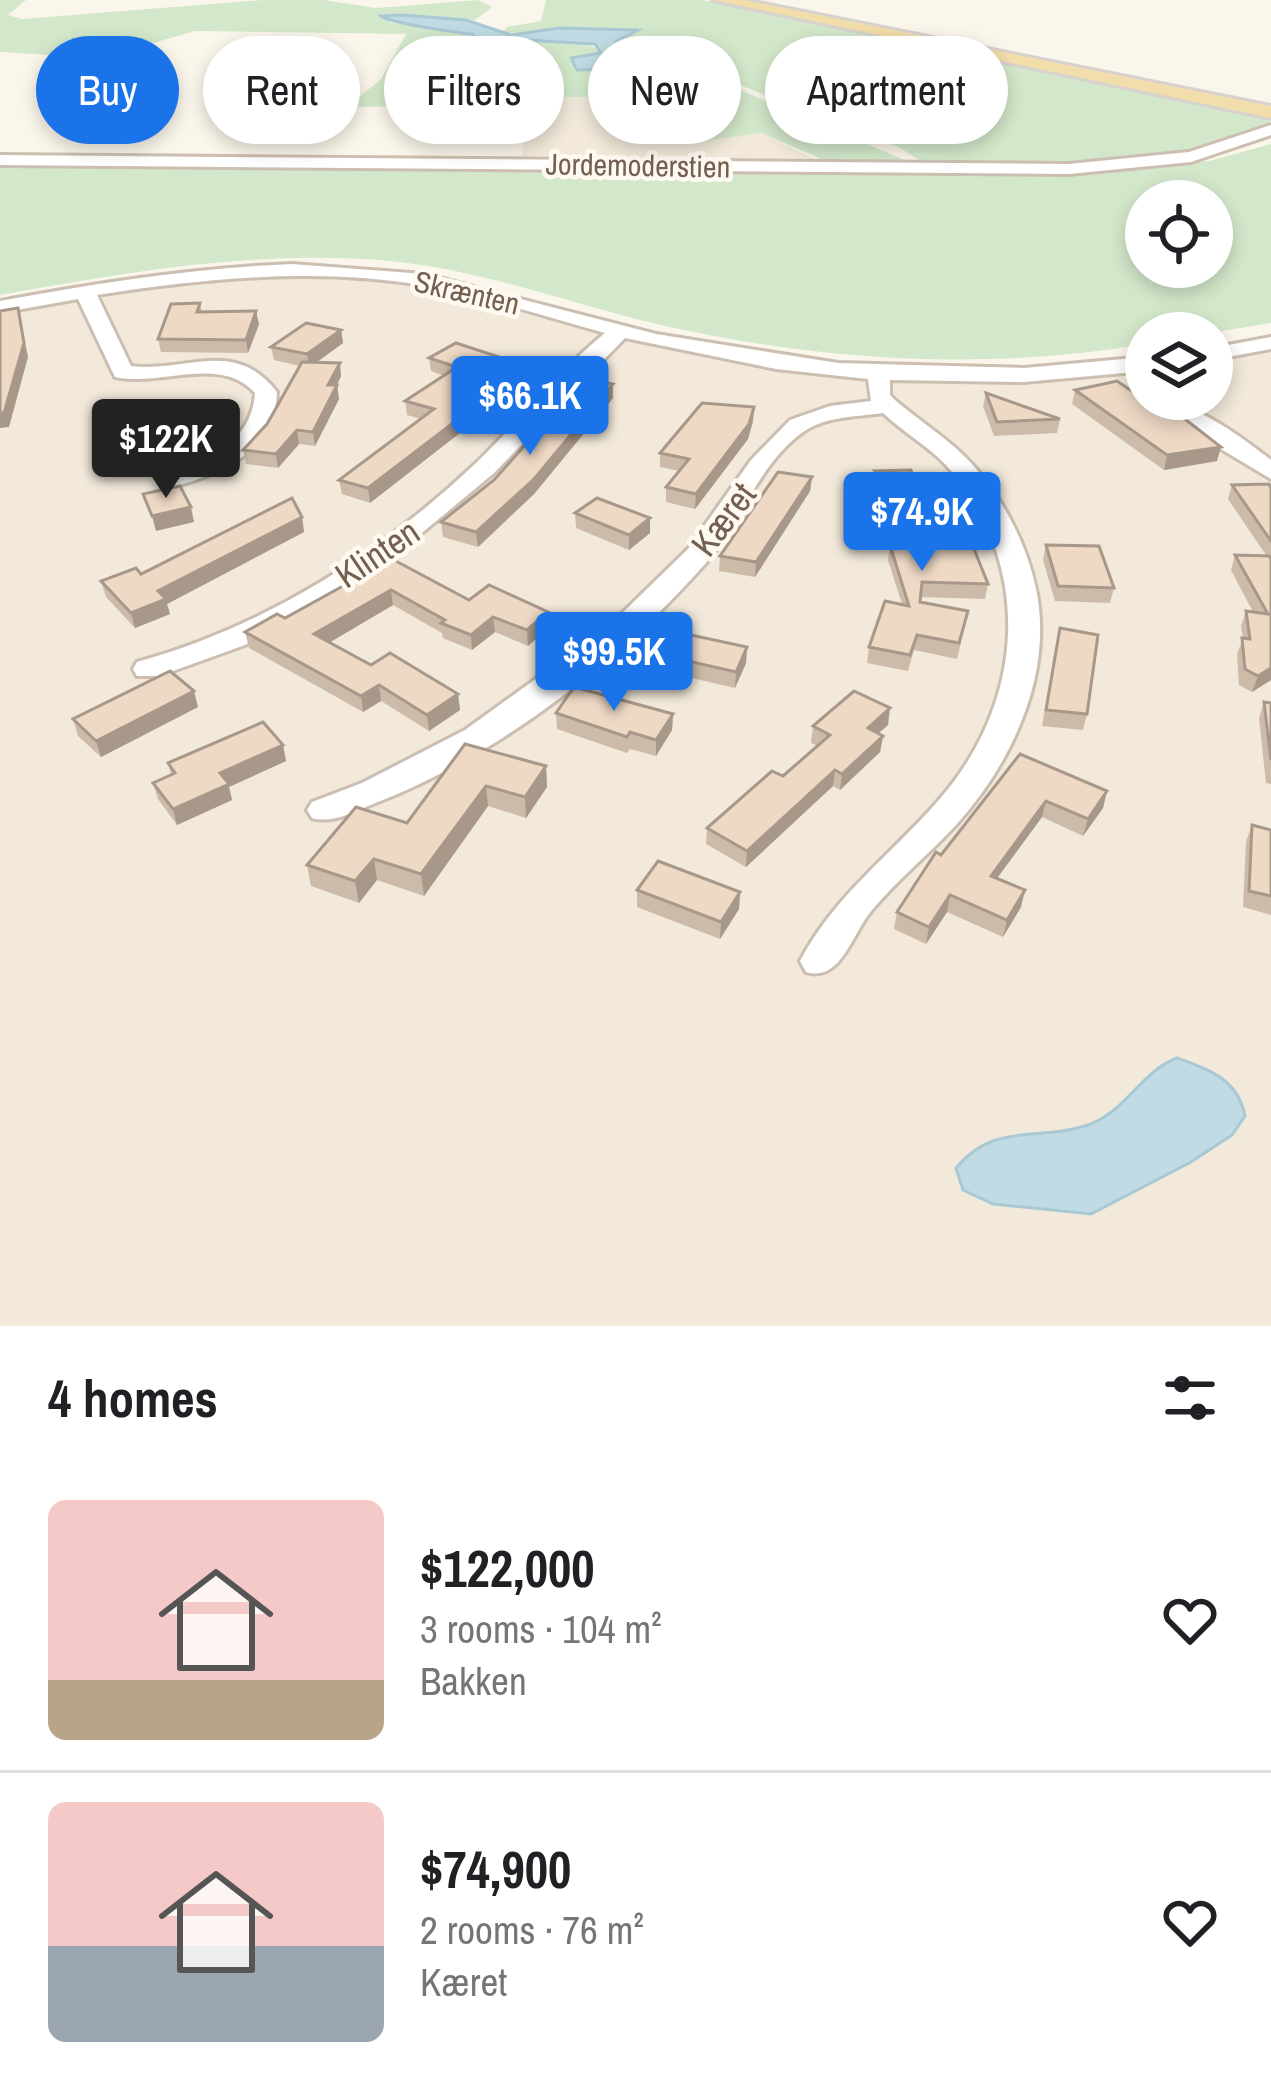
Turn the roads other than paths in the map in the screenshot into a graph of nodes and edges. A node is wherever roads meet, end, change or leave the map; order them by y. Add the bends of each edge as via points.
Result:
1 (721, 0) edge
2 (1271, 112) edge
3 (1271, 130) edge
4 (0, 160) edge
5 (86, 291) junction
6 (0, 307) edge
7 (621, 331) junction
8 (1271, 343) edge
9 (1233, 350) edge
10 (1125, 367) edge
11 (1115, 369) junction
12 (879, 371) junction
13 (1125, 377) edge
14 (887, 406) junction
15 (1191, 420) edge
16 (1271, 472) edge
17 (172, 479) dead end
18 (148, 669) dead end
19 (324, 810) dead end
20 (819, 961) dead end

1 - 2 main road
3 - 4 street, Jordemoderstien via 1191,158 1069,169
5 - 6 street, Skrænten
5 - 7 street, Skrænten via 234,272 360,272 451,285
5 - 17 street via 123,372 226,368 256,378 266,392 264,418 241,446
7 - 12 street, Skrænten via 715,353
7 - 18 street, Klinten via 485,468 401,539 266,622 186,661
8 - 9 street
10 - 11 street, Skrænten
11 - 12 street, Skrænten
11 - 13 street
12 - 14 street
14 - 19 street, Kæret via 799,424 699,554 574,668 377,793
14 - 20 street via 939,444 996,519 1026,597 1029,641 998,738 962,795 849,912
15 - 16 street

